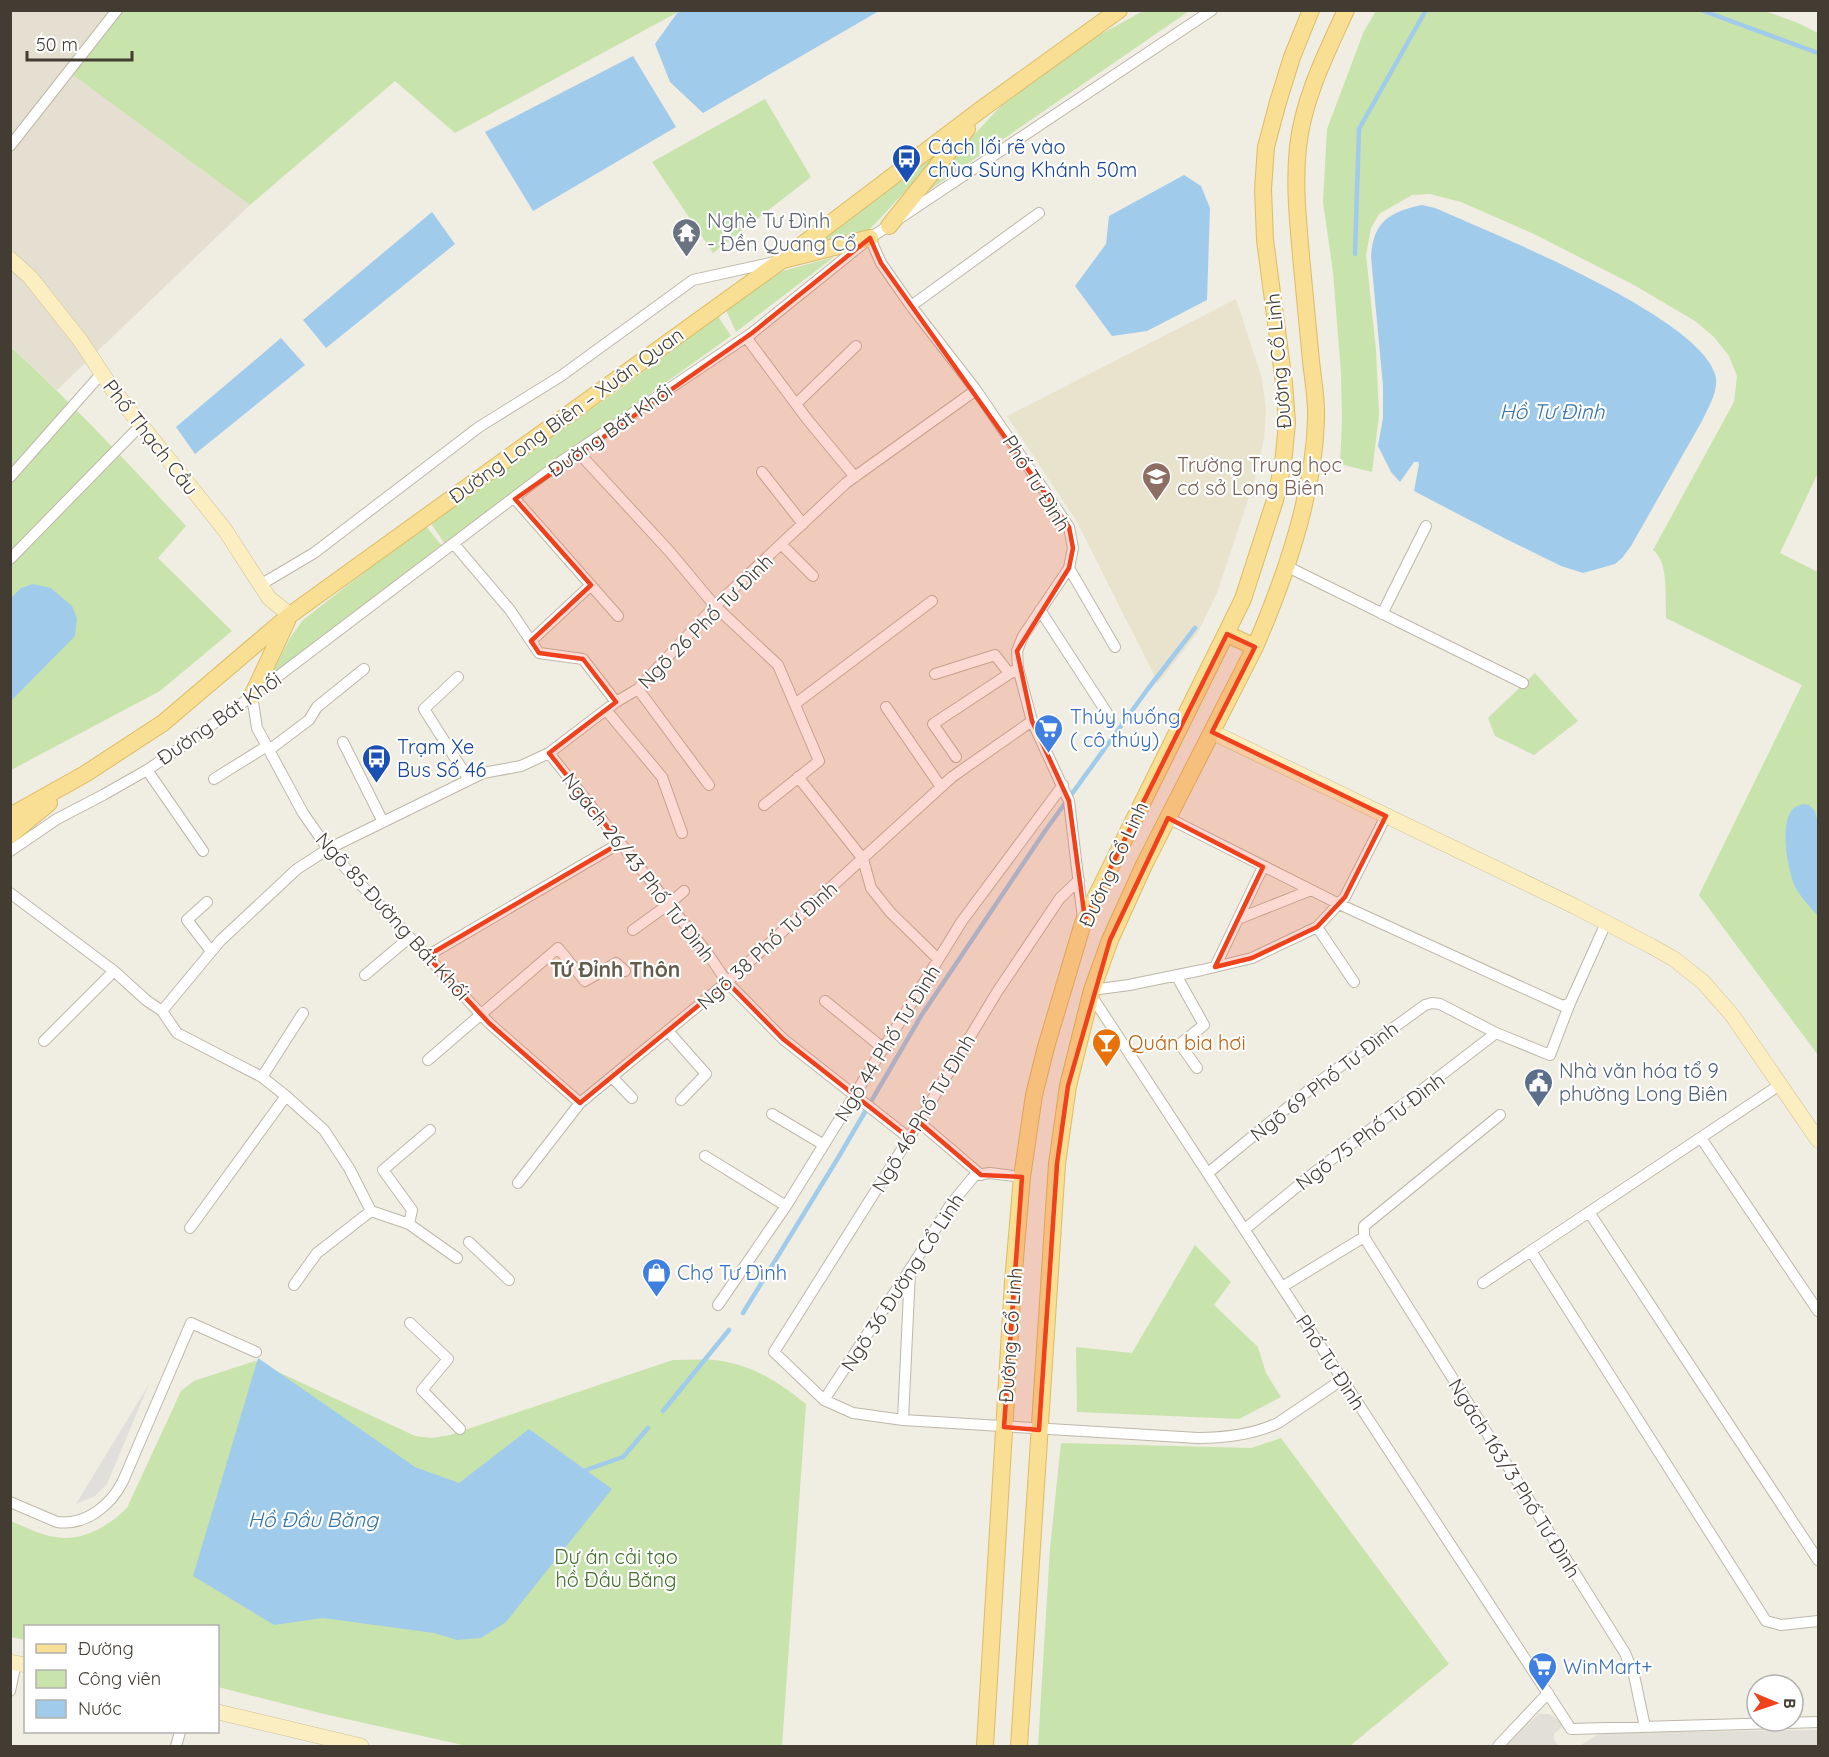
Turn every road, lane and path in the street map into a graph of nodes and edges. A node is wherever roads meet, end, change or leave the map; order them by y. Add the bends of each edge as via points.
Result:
1 (117, 10) edge
2 (1119, 10) edge
3 (1212, 10) edge
4 (1298, 10) edge
5 (1311, 10) edge
6 (1346, 10) edge
7 (1304, 27) junction
8 (983, 108) junction
9 (10, 146) edge
10 (1039, 213) dead end
11 (889, 226) junction
12 (870, 238) junction
13 (10, 259) edge
14 (781, 261) junction
15 (911, 306) junction
16 (746, 337) junction
17 (856, 346) dead end
18 (102, 373) junction
19 (976, 390) junction
20 (796, 404) junction
21 (141, 425) junction
22 (577, 451) junction
23 (762, 472) dead end
24 (10, 477) edge
25 (855, 477) junction
26 (515, 498) junction
27 (803, 524) junction
28 (1426, 526) dead end
29 (454, 544) junction
30 (781, 544) junction
31 (10, 559) edge
32 (1286, 566) junction
33 (1069, 568) junction
34 (813, 576) dead end
35 (260, 585) junction
36 (591, 585) junction
37 (932, 601) dead end
38 (715, 606) junction
39 (1040, 610) junction
40 (1382, 614) junction
41 (290, 615) junction
42 (618, 616) dead end
43 (1227, 634) junction
44 (531, 641) junction
45 (1115, 647) dead end
46 (1255, 647) junction
47 (364, 669) dead end
48 (1014, 671) junction
49 (934, 674) dead end
50 (458, 677) dead end
51 (1522, 683) dead end
52 (638, 689) junction
53 (252, 696) junction
54 (616, 702) junction
55 (795, 705) junction
56 (886, 707) dead end
57 (606, 710) junction
58 (1107, 713) dead end
59 (1032, 722) junction
60 (1212, 732) junction
61 (343, 742) dead end
62 (268, 748) junction
63 (549, 753) junction
64 (956, 757) dead end
65 (147, 770) junction
66 (85, 774) junction
67 (798, 777) junction
68 (214, 779) dead end
69 (469, 780) junction
70 (709, 785) dead end
71 (941, 787) junction
72 (1064, 787) junction
73 (764, 805) dead end
74 (10, 816) edge
75 (1386, 816) junction
76 (1168, 818) junction
77 (383, 822) junction
78 (682, 833) dead end
79 (10, 835) edge
80 (620, 843) junction
81 (328, 849) junction
82 (10, 851) edge
83 (203, 851) dead end
84 (863, 859) junction
85 (1263, 867) junction
86 (1079, 880) junction
87 (1311, 890) junction
88 (684, 891) dead end
89 (10, 892) edge
90 (207, 902) dead end
91 (669, 904) junction
92 (1339, 904) junction
93 (1238, 919) junction
94 (1083, 923) junction
95 (1606, 923) junction
96 (1317, 927) junction
97 (633, 930) dead end
98 (409, 938) junction
99 (211, 951) junction
100 (427, 956) junction
101 (938, 959) junction
102 (1215, 967) junction
103 (114, 971) junction
104 (625, 971) dead end
105 (365, 975) dead end
106 (1176, 975) junction
107 (727, 982) junction
108 (1354, 982) dead end
109 (1091, 992) junction
110 (825, 1001) dead end
111 (1570, 1003) junction
112 (162, 1011) junction
113 (303, 1013) dead end
114 (481, 1013) junction
115 (668, 1031) junction
116 (1496, 1033) junction
117 (44, 1041) dead end
118 (884, 1049) junction
119 (428, 1060) dead end
120 (1197, 1068) dead end
121 (262, 1077) junction
122 (612, 1077) junction
123 (1781, 1084) junction
124 (286, 1096) junction
125 (632, 1098) dead end
126 (858, 1098) junction
127 (681, 1100) dead end
128 (580, 1103) junction
129 (772, 1114) dead end
130 (1500, 1115) dead end
131 (919, 1122) junction
132 (430, 1130) dead end
133 (1701, 1137) junction
134 (909, 1138) junction
135 (1818, 1140) edge
136 (824, 1145) junction
137 (705, 1156) dead end
138 (1208, 1173) junction
139 (981, 1174) junction
140 (1023, 1177) junction
141 (518, 1183) dead end
142 (786, 1206) junction
143 (371, 1211) junction
144 (1589, 1212) junction
145 (410, 1224) junction
146 (190, 1228) dead end
147 (1245, 1229) junction
148 (1364, 1237) junction
149 (469, 1242) dead end
150 (1531, 1251) junction
151 (457, 1257) dead end
152 (910, 1269) junction
153 (509, 1280) dead end
154 (1483, 1283) dead end
155 (294, 1285) dead end
156 (1282, 1287) junction
157 (718, 1305) dead end
158 (1818, 1311) edge
159 (410, 1323) dead end
160 (256, 1352) dead end
161 (1343, 1379) junction
162 (824, 1400) junction
163 (903, 1420) junction
164 (1004, 1427) junction
165 (460, 1429) dead end
166 (1039, 1430) junction
167 (10, 1502) edge
168 (1818, 1560) edge
169 (1818, 1621) edge
170 (17, 1663) edge
171 (10, 1691) edge
172 (1548, 1693) junction
173 (219, 1712) edge
174 (1818, 1722) edge
175 (1645, 1727) junction
176 (321, 1742) edge
177 (361, 1746) edge
178 (985, 1746) edge
179 (1019, 1746) edge
180 (1498, 1746) edge

1 - 9 street
2 - 8 main road, Đường Long Biên – Xuân Quan
3 - 11 street, Đường Bát Khối
4 - 7 main road
5 - 7 main road, Đường Cổ Linh
6 - 32 main road, Đường Cổ Linh via 1307,105 1298,146 1297,216 1316,418 1307,491
7 - 43 main road, Đường Cổ Linh via 1266,147 1263,189 1265,240 1286,403 1283,464 1256,563
8 - 11 main road
8 - 14 main road, Đường Long Biên – Xuân Quan
10 - 15 street
11 - 12 street, Đường Bát Khối
12 - 14 main road
12 - 15 street, Phố Tư Đình via 881,263
12 - 16 street, Đường Bát Khối
13 - 18 street, Phố Thạch Cầu via 30,277
14 - 35 street via 693,279 561,376 479,427 314,553
14 - 41 main road, Đường Long Biên – Xuân Quan
15 - 19 street, Phố Tư Đình
16 - 20 street
16 - 22 street, Đường Bát Khối
17 - 20 street
18 - 21 street, Phố Thạch Cầu
18 - 24 street
19 - 25 street, Ngõ 26 Phố Tư Đình
19 - 33 street, Phố Tư Đình via 1069,527 1073,548
20 - 25 street
21 - 31 street
21 - 35 street, Phố Thạch Cầu via 225,531
22 - 26 street, Đường Bát Khối
22 - 38 street
23 - 27 street
25 - 27 street, Ngõ 26 Phố Tư Đình
26 - 29 street, Đường Bát Khối
26 - 36 street
27 - 30 street, Ngõ 26 Phố Tư Đình
28 - 40 street
29 - 44 street
29 - 53 street, Đường Bát Khối
30 - 34 street
30 - 38 street, Ngõ 26 Phố Tư Đình
32 - 40 street
32 - 46 main road, Đường Cổ Linh
33 - 39 street
33 - 45 street
35 - 41 street, Phố Thạch Cầu
36 - 42 street
36 - 44 street
37 - 55 street
38 - 52 street, Ngõ 26 Phố Tư Đình
38 - 55 street via 778,666
39 - 48 street via 1023,636
39 - 58 street
40 - 51 street
41 - 53 main road
41 - 66 main road, Đường Long Biên – Xuân Quan via 163,723
43 - 46 main road
43 - 94 main road, Đường Cổ Linh
44 - 54 street via 539,653 583,659
46 - 60 main road, Đường Cổ Linh
47 - 62 street via 317,707 309,720
48 - 49 street via 995,654
48 - 59 street
48 - 64 street via 933,723
50 - 69 street via 424,709
52 - 54 street, Ngõ 26 Phố Tư Đình
52 - 70 street
53 - 62 street, Ngõ 85 Đường Bát Khối via 257,728
53 - 65 street, Đường Bát Khối
54 - 57 street, Ngõ 26 Phố Tư Đình
55 - 67 street via 819,761
56 - 71 street
57 - 63 street, Ngõ 26 Phố Tư Đình
57 - 78 street via 662,777
59 - 71 street, Ngõ 38 Phố Tư Đình
59 - 72 street
60 - 75 street
60 - 76 main road, Đường Cổ Linh
61 - 77 street
62 - 68 street
62 - 81 street, Ngõ 85 Đường Bát Khối via 303,813
63 - 69 street, Ngõ 26 Phố Tư Đình via 521,766 483,773
63 - 80 street, Ngách 26/43 Phố Tư Đình
65 - 82 street, Đường Bát Khối via 57,819
65 - 83 street
66 - 74 main road, Đường Long Biên – Xuân Quan
66 - 79 main road
67 - 73 street
67 - 84 street
69 - 77 street, Ngõ 26 Phố Tư Đình
71 - 84 street, Ngõ 38 Phố Tư Đình
72 - 86 street
72 - 101 street, Ngõ 44 Phố Tư Đình via 962,921
75 - 92 street
75 - 95 street
76 - 85 street
76 - 109 main road, Đường Cổ Linh via 1110,940
77 - 81 street, Ngõ 26 Phố Tư Đình
80 - 91 street, Ngách 26/43 Phố Tư Đình
80 - 100 street
81 - 98 street, Ngõ 85 Đường Bát Khối
81 - 99 street, Ngõ 26 Phố Tư Đình via 297,869
84 - 101 street via 871,888
84 - 107 street, Ngõ 38 Phố Tư Đình
85 - 87 street
85 - 93 street
86 - 94 street
86 - 131 street, Ngõ 46 Phố Tư Đình via 1060,898 997,992
87 - 92 street
87 - 93 street
88 - 91 street
89 - 103 street
90 - 99 street via 187,921
91 - 97 street
91 - 107 street, Ngách 26/43 Phố Tư Đình
92 - 96 street
92 - 111 street via 1563,1006
93 - 102 street
94 - 140 main road, Đường Cổ Linh via 1034,1095
95 - 111 street
95 - 123 street via 1674,959 1703,982
96 - 102 street via 1252,958
96 - 108 street
98 - 100 street, Ngõ 85 Đường Bát Khối
98 - 105 street
99 - 112 street, Ngõ 26 Phố Tư Đình
100 - 114 street, Ngõ 85 Đường Bát Khối
101 - 118 street, Ngõ 44 Phố Tư Đình
102 - 106 street
103 - 112 street
103 - 117 street
104 - 114 street via 616,963 585,981 558,948
106 - 109 street
106 - 120 street via 1204,1025 1180,1044
107 - 115 street, Ngõ 38 Phố Tư Đình
107 - 126 street, Ngách 26/43 Phố Tư Đình via 783,1039
109 - 138 street, Phố Tư Đình
109 - 166 main road, Đường Cổ Linh via 1068,1086 1057,1164
110 - 118 street
111 - 116 street via 1550,1055
112 - 121 street via 177,1033
113 - 121 street
114 - 119 street
114 - 128 street, Ngõ 85 Đường Bát Khối
115 - 122 street, Ngõ 38 Phố Tư Đình
115 - 127 street via 706,1074
116 - 138 street, Ngõ 69 Phố Tư Đình via 1446,1007 1425,1005 1320,1081
116 - 147 street, Ngõ 75 Phố Tư Đình
118 - 126 street, Ngõ 44 Phố Tư Đình
121 - 124 street
122 - 125 street
122 - 128 street, Ngõ 38 Phố Tư Đình
123 - 133 street
123 - 135 street
124 - 143 street via 324,1130
124 - 146 street
126 - 134 street, Ngách 26/43 Phố Tư Đình
126 - 136 street, Ngõ 44 Phố Tư Đình
128 - 141 street, Ngõ 38 Phố Tư Đình
129 - 136 street
130 - 148 street via 1364,1226
131 - 134 street, Ngõ 46 Phố Tư Đình
131 - 139 street
132 - 145 street via 382,1170 412,1210
133 - 144 street
133 - 158 street
134 - 162 street, Ngõ 46 Phố Tư Đình via 774,1352
136 - 142 street, Ngõ 44 Phố Tư Đình
137 - 142 street
138 - 147 street, Phố Tư Đình
139 - 140 street
139 - 152 street, Ngõ 36 Đường Cổ Linh via 975,1175 951,1204
140 - 164 main road, Đường Cổ Linh
142 - 157 street, Ngõ 44 Phố Tư Đình
143 - 145 street
143 - 155 street via 317,1253
144 - 150 street
144 - 168 street
145 - 151 street
147 - 156 street, Phố Tư Đình
148 - 156 street
148 - 175 street, Ngách 163/3 Phố Tư Đình via 1625,1653
149 - 153 street
150 - 154 street
150 - 169 street via 1766,1621 1781,1625
152 - 162 street, Ngõ 36 Đường Cổ Linh
152 - 163 street
156 - 161 street, Phố Tư Đình
159 - 165 street via 448,1359 422,1390
160 - 167 street via 191,1323 123,1481 108,1504 65,1523
161 - 166 street via 1278,1424 1239,1436 1198,1438
161 - 172 street, Phố Tư Đình
162 - 163 street via 853,1413
163 - 164 street
164 - 166 street
164 - 178 main road, Đường Cổ Linh
166 - 179 main road, Đường Cổ Linh
170 - 171 street
172 - 175 street, Phố Tư Đình via 1571,1729
172 - 180 street
173 - 176 street
174 - 175 street
176 - 177 street

